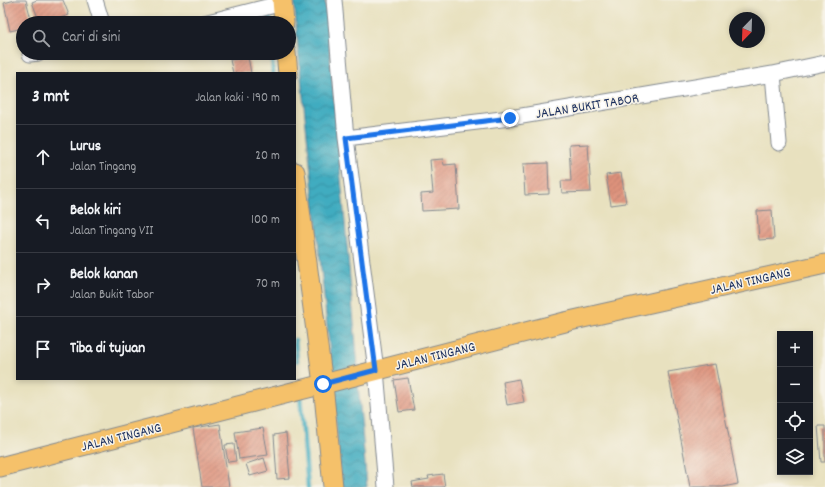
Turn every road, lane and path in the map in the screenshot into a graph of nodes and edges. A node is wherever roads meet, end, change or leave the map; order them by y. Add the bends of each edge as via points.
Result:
1 (94, 0) edge
2 (334, 0) edge
3 (283, 2) edge
4 (100, 16) edge
5 (230, 16) edge
6 (284, 16) edge
7 (287, 60) edge
8 (825, 62) edge
9 (288, 72) edge
10 (773, 74) junction
11 (346, 138) junction
12 (779, 143) dead end
13 (296, 178) edge
14 (825, 264) edge
15 (376, 370) junction
16 (328, 383) junction
17 (0, 467) edge
18 (333, 487) edge
19 (386, 487) edge

1 - 4 street
2 - 11 street
3 - 5 street
3 - 6 main road
7 - 9 main road
8 - 10 street, JALAN BUKIT TABOR
10 - 11 street, JALAN BUKIT TABOR via 510,118
10 - 12 street
11 - 15 street
13 - 16 main road
14 - 15 main road, JALAN TINGANG via 564,322
15 - 16 main road, JALAN TINGANG
15 - 19 street
16 - 17 main road, JALAN TINGANG
16 - 18 main road

